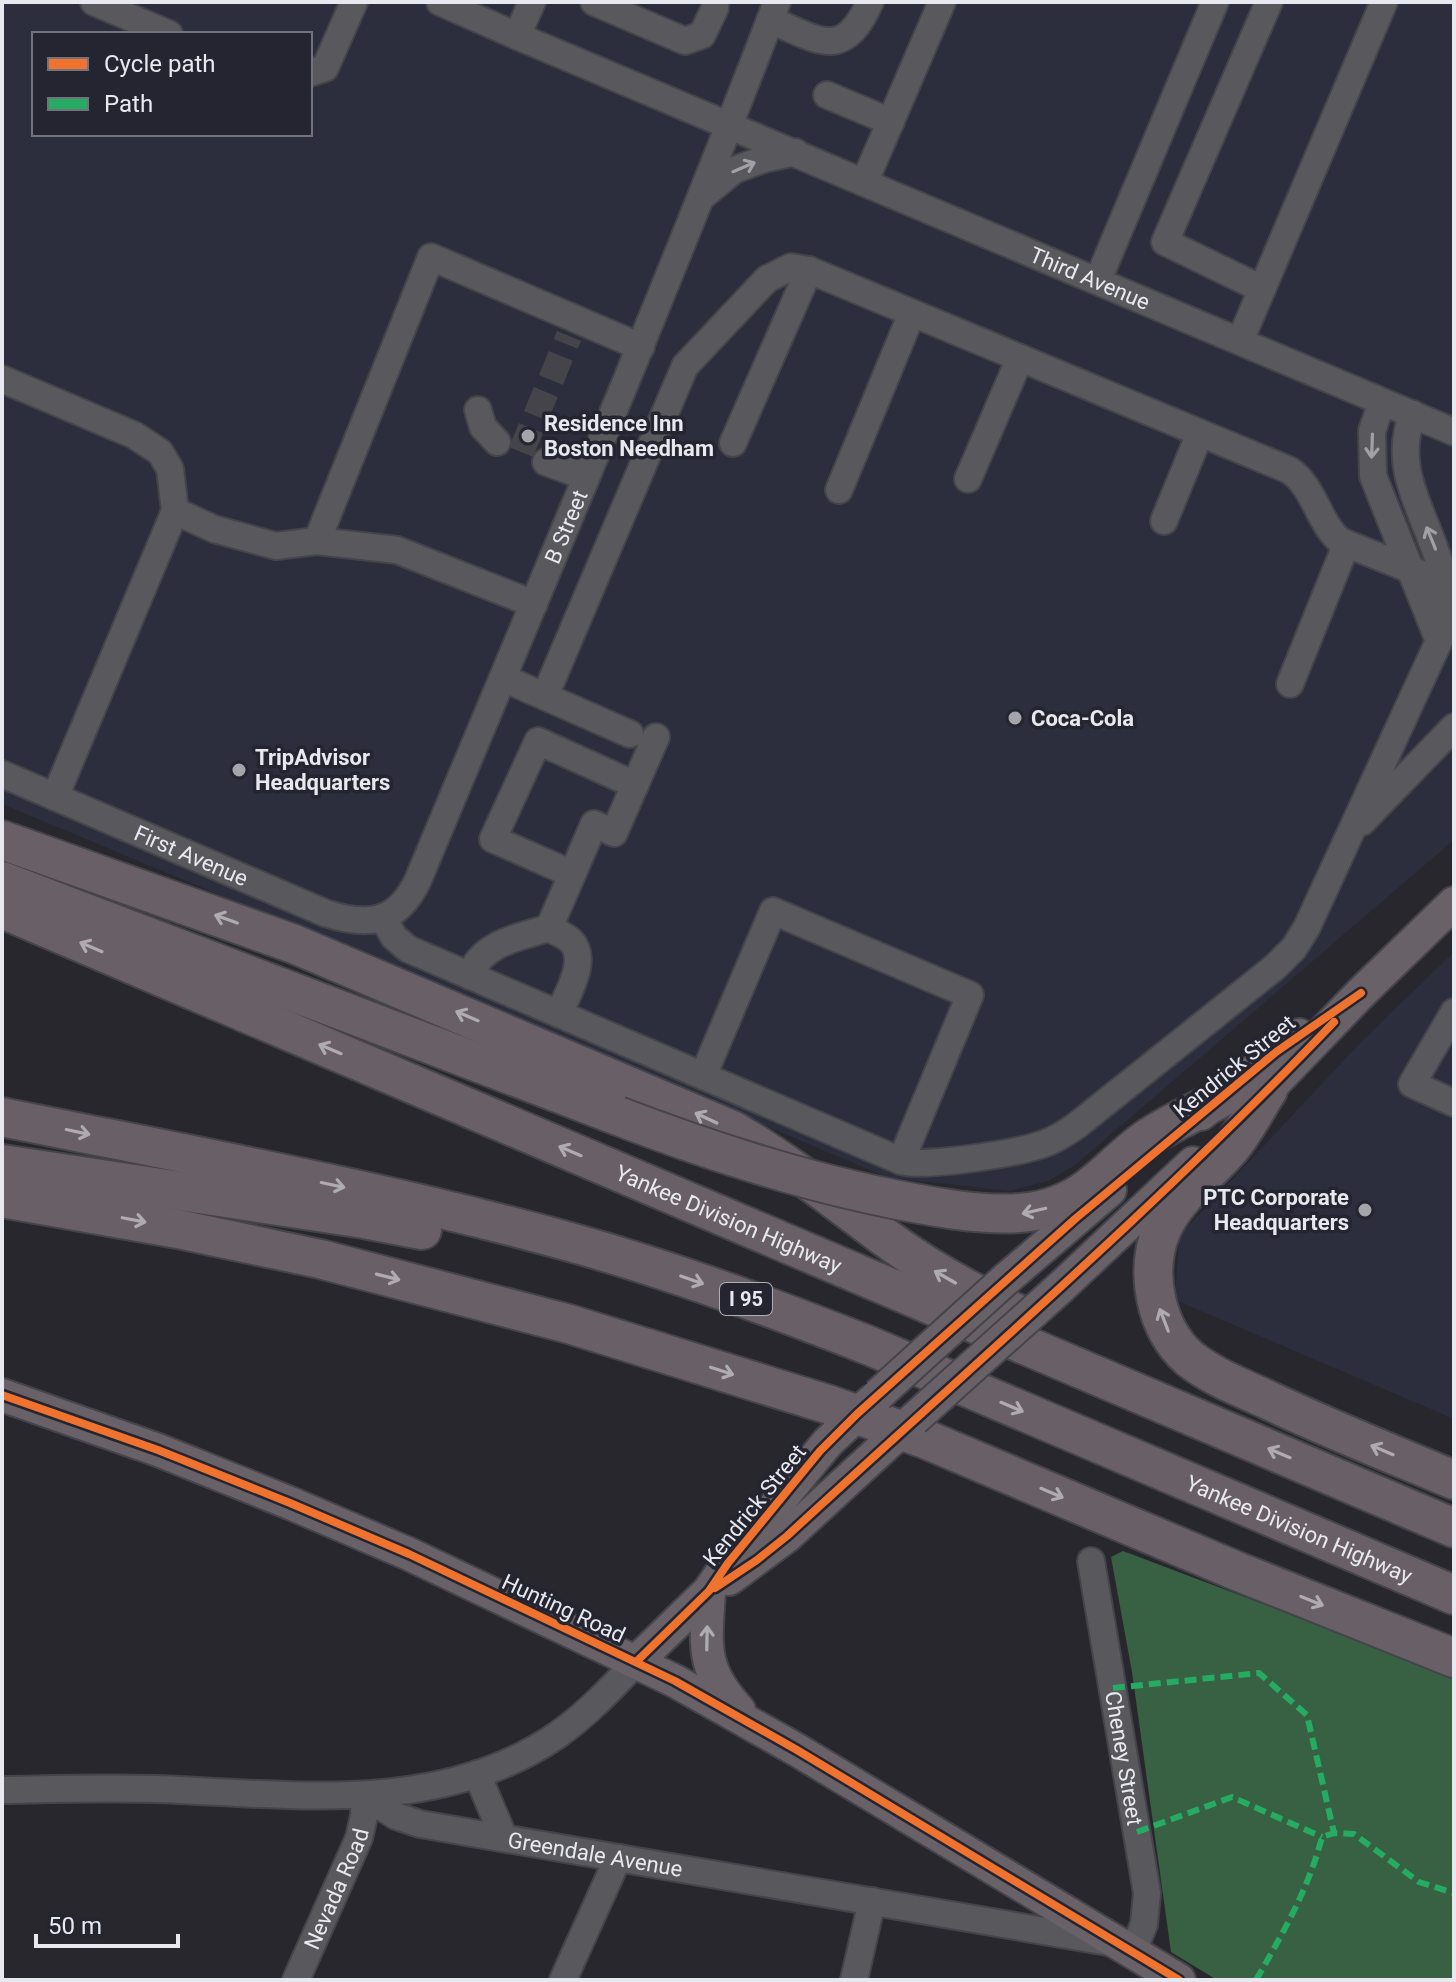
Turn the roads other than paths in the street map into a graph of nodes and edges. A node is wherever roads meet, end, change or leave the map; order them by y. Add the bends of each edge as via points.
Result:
1 (94, 2) edge
2 (354, 2) edge
3 (440, 2) edge
4 (532, 2) edge
5 (594, 2) edge
6 (715, 2) edge
7 (870, 2) edge
8 (942, 2) edge
9 (1215, 2) edge
10 (1269, 2) edge
11 (1384, 2) edge
12 (774, 11) edge
13 (164, 32) edge
14 (517, 36) junction
15 (312, 72) edge
16 (827, 95) dead end
17 (891, 122) junction
18 (728, 124) junction
19 (795, 152) junction
20 (865, 181) junction
21 (701, 197) junction
22 (809, 270) junction
23 (1098, 280) junction
24 (1262, 289) junction
25 (912, 313) junction
26 (1240, 341) junction
27 (641, 347) junction
28 (1020, 358) junction
29 (2, 379) edge
30 (1382, 402) junction
31 (478, 410) dead end
32 (1413, 414) junction
33 (1454, 432) edge
34 (1200, 433) junction
35 (497, 442) dead end
36 (733, 443) dead end
37 (546, 462) dead end
38 (586, 477) junction
39 (968, 479) dead end
40 (839, 490) dead end
41 (175, 511) junction
42 (1164, 521) dead end
43 (317, 541) junction
44 (1346, 545) junction
45 (1410, 570) junction
46 (1449, 585) edge
47 (534, 604) junction
48 (1439, 641) junction
49 (503, 678) junction
50 (1290, 684) dead end
51 (545, 696) junction
52 (1454, 727) edge
53 (2, 774) edge
54 (635, 785) junction
55 (55, 797) junction
56 (1348, 836) junction
57 (2, 840) edge
58 (572, 874) junction
59 (2, 881) edge
60 (1454, 903) edge
61 (2, 909) edge
62 (383, 918) junction
63 (549, 928) junction
64 (470, 976) junction
65 (1361, 993) junction
66 (559, 1014) junction
67 (1450, 1026) edge
68 (703, 1076) junction
69 (1268, 1090) junction
70 (1451, 1095) edge
71 (1219, 1099) junction
72 (2, 1117) edge
73 (901, 1161) junction
74 (2, 1164) edge
75 (2, 1198) edge
76 (645, 1265) junction
77 (2, 1395) edge
78 (868, 1404) junction
79 (1208, 1423) junction
80 (908, 1424) junction
81 (1454, 1480) edge
82 (1454, 1528) edge
83 (1091, 1561) dead end
84 (709, 1591) junction
85 (1454, 1595) edge
86 (1454, 1658) edge
87 (636, 1662) junction
88 (754, 1725) junction
89 (477, 1774) junction
90 (2, 1790) edge
91 (365, 1796) junction
92 (504, 1838) junction
93 (618, 1858) junction
94 (872, 1901) junction
95 (1127, 1948) junction
96 (1165, 1976) edge
97 (296, 1980) edge
98 (563, 1980) edge
99 (854, 1980) edge

1 - 13 street
2 - 15 street via 325,68
3 - 14 street, Third Avenue
4 - 14 street
5 - 6 street via 685,41 702,35
7 - 12 street via 856,29 833,42 817,39
8 - 17 street
9 - 23 street
10 - 24 street via 1165,242
11 - 24 street
12 - 18 street, B Street
14 - 18 street, Third Avenue
16 - 17 street
17 - 20 street
18 - 19 street, Third Avenue
18 - 21 street, B Street
19 - 20 street, Third Avenue
21 -> 19 street via 734,170
20 - 23 street, Third Avenue
21 - 27 street, B Street
22 - 25 street
22 - 36 street
22 - 51 street via 791,267 767,279 685,366
23 - 26 street, Third Avenue
24 - 26 street
25 - 28 street
25 - 40 street
26 - 30 street, Third Avenue
27 - 38 street, B Street
27 - 43 street via 573,328 431,257
28 - 34 street
28 - 39 street
29 - 41 street via 134,435 160,452 170,469
30 - 32 street, Third Avenue
30 -> 45 street via 1372,431 1373,476
31 - 35 street via 483,427
32 - 33 street, Third Avenue
46 -> 32 street via 1406,469 1405,437
34 - 42 street
34 - 44 street via 1295,474 1329,530
37 - 38 street
38 - 47 street, B Street
41 - 43 street via 214,529 276,546
41 - 55 street
43 - 47 street via 397,550
44 - 45 street
44 - 50 street
45 - 46 street
45 - 48 street
46 - 48 street
47 - 49 street, B Street
48 - 56 street
49 - 51 street
49 - 62 street, B Street via 413,890
51 - 54 street via 643,735
52 - 56 street
53 - 55 street, First Avenue
54 - 58 street via 614,833 594,824
54 - 58 street via 538,741 493,839
55 - 62 street, First Avenue via 325,913 359,922
56 - 73 street via 1307,927 1285,957 1076,1126 1031,1147 924,1164
79 -> 57 highway via 1111,1354 996,1304 933,1269 793,1167 732,1130 294,944
58 - 63 street
71 -> 59 highway, bridge via 1148,1137 1066,1201 1013,1215 956,1210 797,1177 718,1152
60 - 65 main road, Kendrick Street
79 -> 61 highway, Yankee Division Highway
62 - 64 street via 408,949
63 - 64 street via 489,950
63 - 66 street via 567,938 577,954 577,969
64 - 66 street
65 - 69 main road, Kendrick Street
65 - 71 main road, Kendrick Street
66 - 68 street
67 - 70 street via 1412,1084
68 - 73 street
68 - 73 street via 773,911 970,995
69 - 80 main road, Kendrick Street, bridge
81 -> 69 highway via 1210,1372 1180,1349 1164,1323 1154,1271 1163,1227 1185,1193 1230,1149
71 - 78 main road, Kendrick Street, bridge
72 -> 76 highway, Yankee Division Highway / I 95 via 436,1207
74 - 76 highway via 376,1221 542,1260
75 -> 78 highway via 320,1259
76 -> 85 highway, Yankee Division Highway / I 95 via 870,1346
77 - 87 main road, Hunting Road via 301,1507
78 - 80 highway
78 - 84 main road, Kendrick Street via 820,1451
82 -> 79 highway, Yankee Division Highway
80 - 84 main road, Kendrick Street via 780,1541
80 -> 86 highway via 1239,1572
83 - 95 street, Cheney Street via 1147,1893 1144,1924
84 - 87 main road, Kendrick Street
88 -> 84 main road via 709,1666
87 - 88 main road, Hunting Road
87 - 89 street, Kendrick Street via 557,1735
88 - 95 main road, Hunting Road
89 - 91 street, Kendrick Street
89 - 92 street
90 - 91 street
91 - 92 street, Greendale Avenue via 408,1820
91 - 97 street, Nevada Road via 359,1838
92 - 93 street, Greendale Avenue
93 - 94 street, Greendale Avenue
93 - 98 street
94 - 95 street, Greendale Avenue
94 - 99 street
95 - 96 main road, Greendale Avenue

